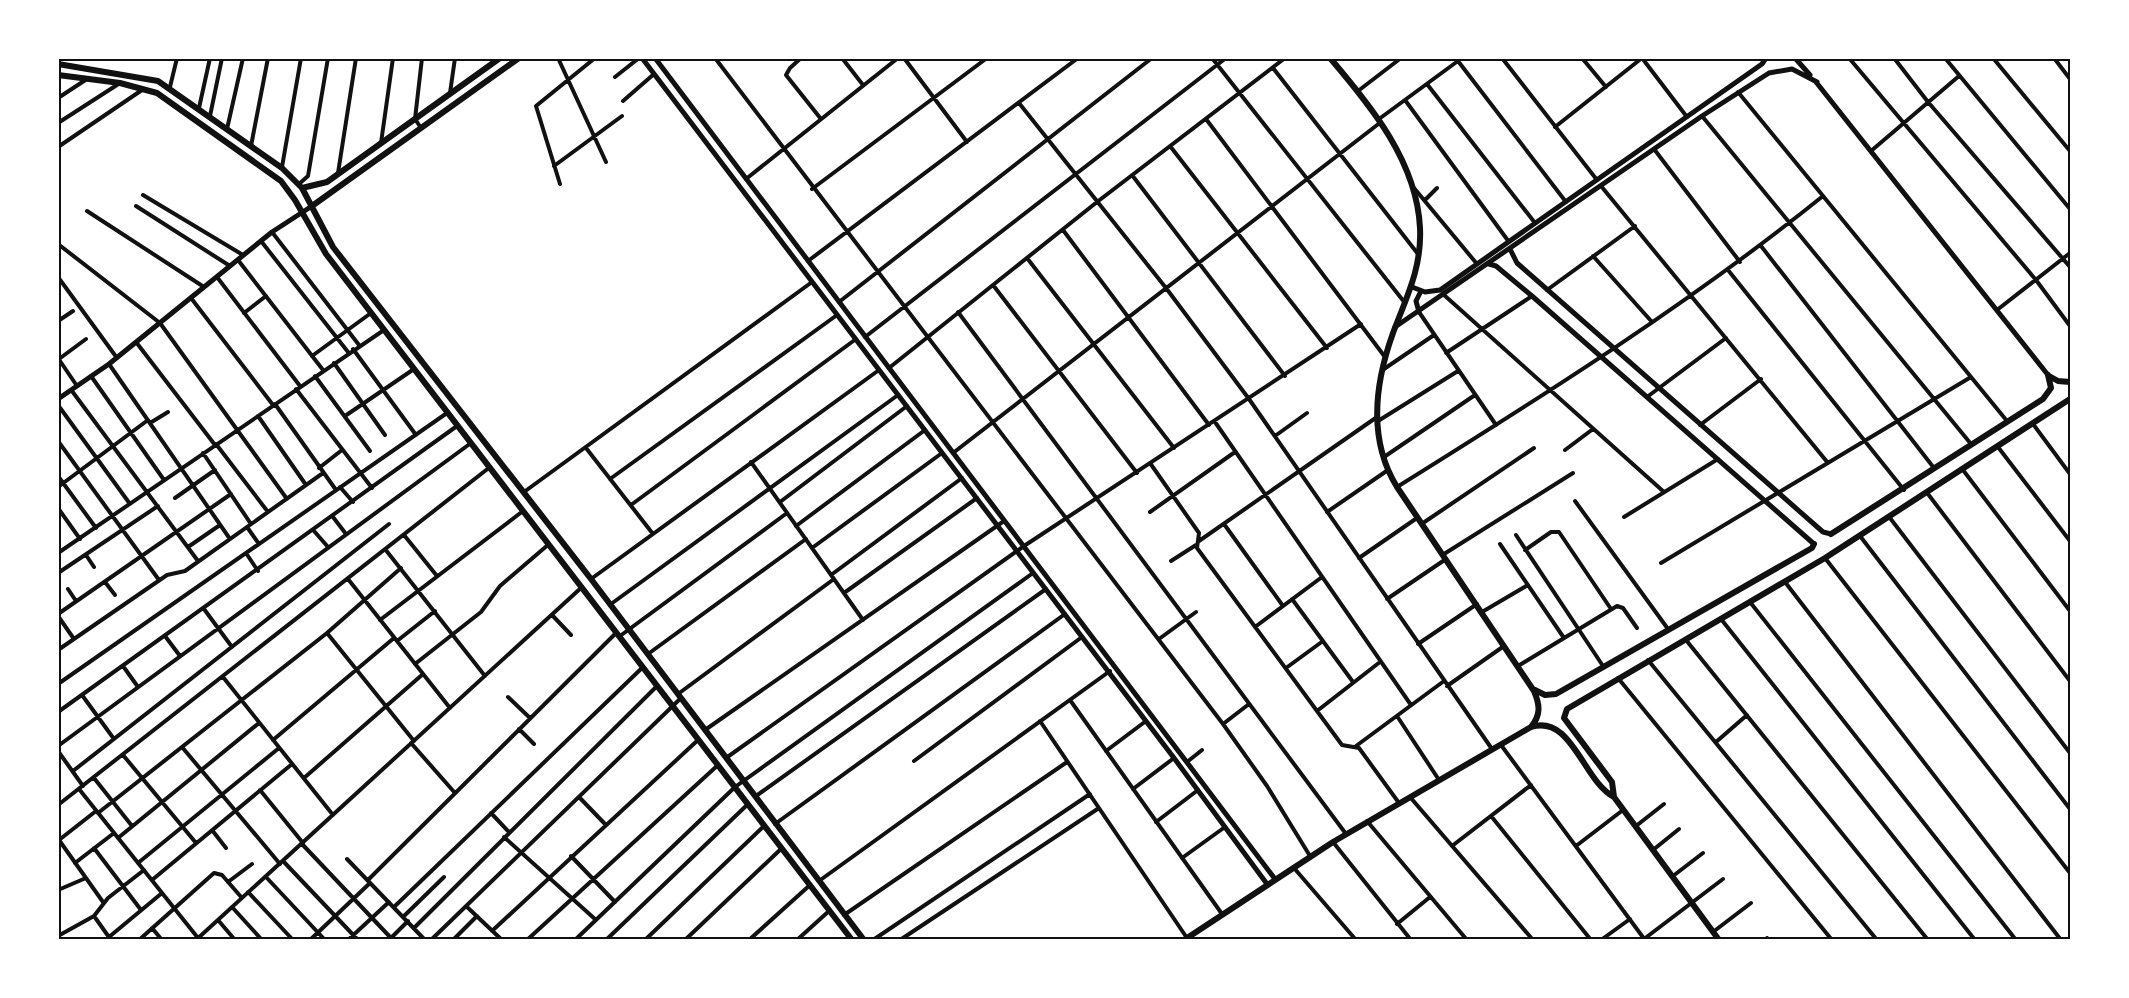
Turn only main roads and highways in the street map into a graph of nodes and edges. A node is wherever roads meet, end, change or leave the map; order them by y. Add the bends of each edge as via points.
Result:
1 (519, 58) edge
2 (498, 59) edge
3 (1334, 60) edge
4 (58, 64) edge
5 (82, 67) junction
6 (58, 75) edge
7 (84, 78) junction
8 (234, 133) junction
9 (228, 142) junction
10 (300, 186) junction
11 (312, 206) junction
12 (2070, 382) edge
13 (2043, 399) junction
14 (2070, 399) edge
15 (2052, 412) junction
16 (513, 479) junction
17 (505, 486) junction
18 (1831, 534) road end
19 (1814, 544) road end
20 (1532, 687) junction
21 (1531, 727) junction
22 (1614, 797) junction
23 (851, 939) edge
24 (864, 939) edge
25 (1186, 939) edge
26 (1719, 939) edge

1 - 11 main road
2 - 10 main road via 338,173 319,185
3 - 20 main road via 1380,121 1403,162 1419,214 1419,256 1412,287 1383,369 1377,419 1383,458 1397,487
4 - 5 main road
5 - 7 main road
5 - 8 main road via 145,77 170,87
6 - 7 main road
7 - 9 main road via 145,88
8 - 9 main road
8 - 10 main road
9 - 17 main road via 281,181 326,254
10 - 11 main road
11 - 16 main road via 333,247
12 - 13 main road via 2048,375 2051,388
13 - 15 main road
13 - 18 main road
14 - 15 main road
15 - 22 main road via 1825,558 1567,709 1565,720 1612,782
16 - 17 main road
16 - 24 main road
17 - 23 main road
19 - 20 main road via 1556,694 1545,695
20 - 21 main road via 1539,704
21 - 22 main road via 1555,727
21 - 25 main road via 1310,856
22 - 26 main road

